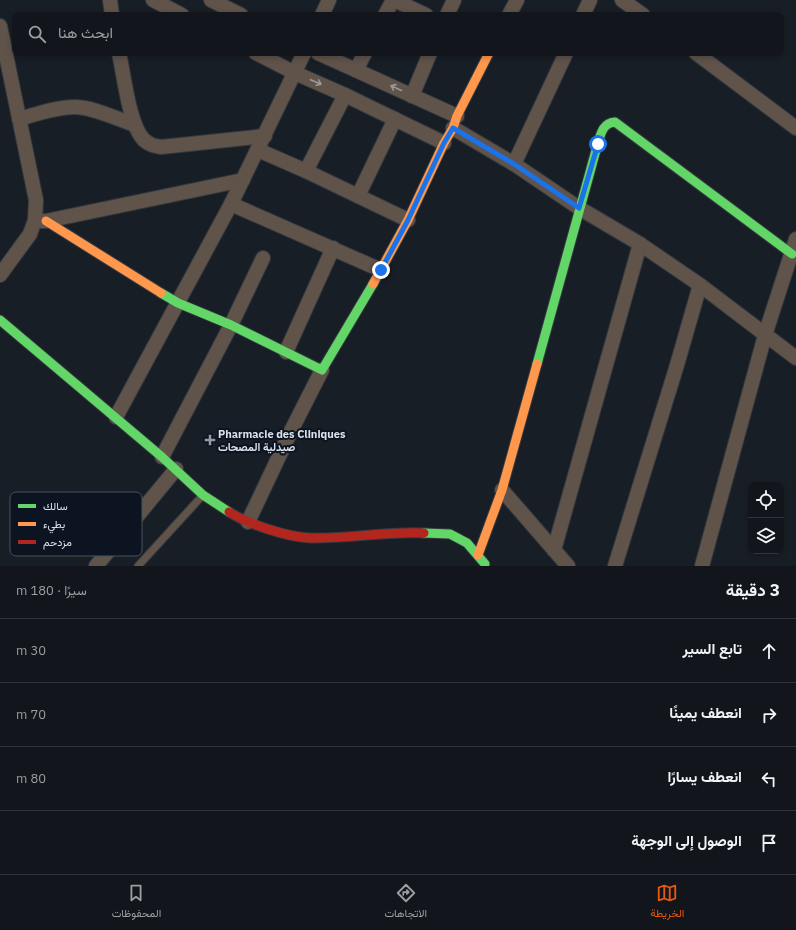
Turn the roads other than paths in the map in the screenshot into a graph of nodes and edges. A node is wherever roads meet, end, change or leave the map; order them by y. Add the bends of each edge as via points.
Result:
1 (110, 0) edge
2 (154, 0) edge
3 (211, 0) edge
4 (329, 0) edge
5 (394, 0) edge
6 (454, 0) edge
7 (517, 0) edge
8 (590, 0) edge
9 (622, 0) edge
10 (112, 12) edge
11 (176, 12) edge
12 (235, 12) edge
13 (323, 12) edge
14 (387, 12) edge
15 (420, 12) edge
16 (448, 12) edge
17 (511, 12) edge
18 (584, 12) edge
19 (639, 12) edge
20 (0, 26) edge
21 (121, 56) edge
22 (262, 56) edge
23 (303, 56) edge
24 (325, 56) edge
25 (363, 56) edge
26 (429, 56) edge
27 (488, 56) edge
28 (565, 56) edge
29 (700, 56) edge
30 (356, 70) junction
31 (295, 73) junction
32 (344, 95) junction
33 (412, 96) junction
34 (19, 119) junction
35 (395, 119) junction
36 (455, 122) junction
37 (135, 125) junction
38 (796, 128) edge
39 (265, 136) junction
40 (444, 143) junction
41 (258, 150) junction
42 (514, 164) junction
43 (306, 171) junction
44 (243, 180) junction
45 (358, 196) junction
46 (231, 204) junction
47 (579, 208) junction
48 (408, 220) junction
49 (40, 221) junction
50 (796, 239) edge
51 (640, 244) junction
52 (333, 248) junction
53 (792, 254) junction
54 (263, 258) dead end
55 (381, 270) junction
56 (0, 275) edge
57 (700, 285) junction
58 (178, 303) junction
59 (0, 320) edge
60 (231, 325) junction
61 (765, 335) junction
62 (286, 352) junction
63 (796, 358) edge
64 (322, 370) junction
65 (116, 416) junction
66 (162, 457) junction
67 (176, 469) junction
68 (502, 490) junction
69 (203, 495) junction
70 (142, 510) edge
71 (248, 522) junction
72 (554, 550) junction
73 (478, 555) junction
74 (104, 556) edge
75 (96, 566) edge
76 (138, 566) edge
77 (486, 566) edge
78 (568, 566) edge
79 (615, 566) edge
80 (702, 566) edge

1 - 10 street
2 - 11 street
3 - 12 street
4 - 13 street
5 - 14 street
5 - 15 street
6 - 16 street
7 - 17 street
8 - 18 street
9 - 19 street
20 - 34 street
21 - 37 street
22 - 31 street
23 - 31 street
24 - 30 street
25 - 30 street
26 - 33 street
27 - 36 street
28 - 42 street
29 - 38 street
33 -> 30 street
31 -> 32 street
31 - 39 street
32 - 35 street
32 - 43 street
33 - 36 street
34 - 37 street via 76,107
34 - 49 street
35 - 40 street
35 - 45 street
36 - 40 street
36 - 42 street
37 - 39 street via 143,139 161,147
39 - 41 street
40 - 48 street
41 - 43 street
41 - 44 street
42 - 47 street
43 - 45 street
44 - 46 street
44 - 49 street
45 - 48 street
46 - 52 street
46 - 58 street
47 - 51 street
47 - 53 street via 605,124 610,121
47 - 68 street
48 - 55 street
49 - 56 street
49 - 58 street
50 - 53 street
51 - 57 street
51 - 72 street
52 - 55 street
52 - 62 street
53 - 61 street
54 - 60 street
55 - 64 street
57 - 61 street
57 - 79 street
58 - 60 street
58 - 65 street
59 - 65 street
60 - 62 street
60 - 66 street
61 - 63 street
61 - 80 street
62 - 64 street
64 - 71 street
65 - 66 street
66 - 67 street
67 - 69 street
67 - 70 street
68 - 72 street
68 - 73 street
69 - 71 street
69 - 76 lane
71 - 73 street via 309,538 408,532 450,534 467,543
72 - 78 street
73 - 77 street
74 - 75 street

